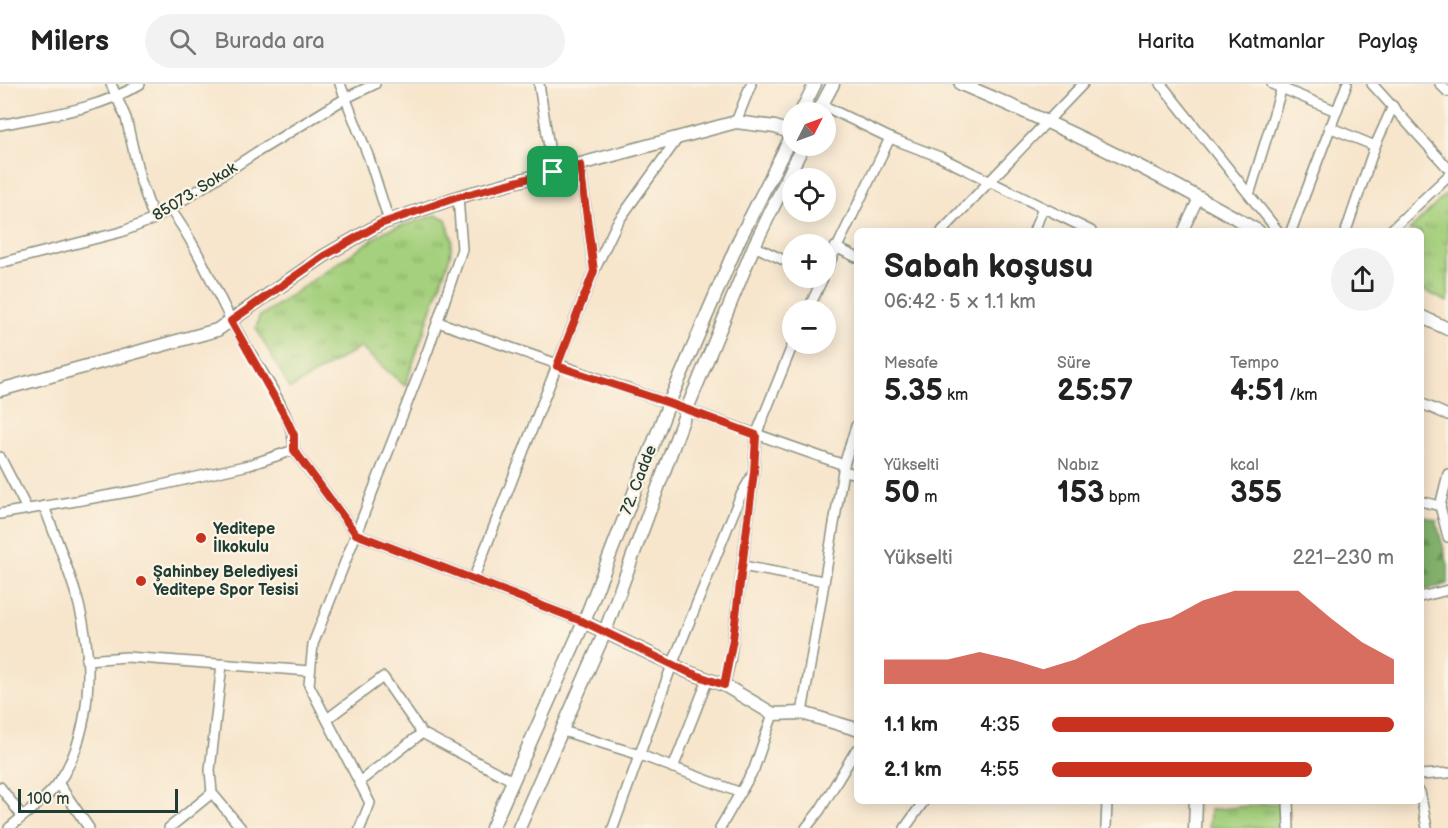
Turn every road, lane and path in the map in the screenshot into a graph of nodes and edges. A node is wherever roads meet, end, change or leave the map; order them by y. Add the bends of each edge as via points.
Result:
1 (111, 84) edge
2 (140, 84) edge
3 (340, 84) edge
4 (375, 84) edge
5 (539, 84) edge
6 (751, 84) edge
7 (814, 84) edge
8 (833, 84) edge
9 (961, 84) edge
10 (1083, 84) edge
11 (1161, 84) edge
12 (1272, 84) edge
13 (1347, 84) edge
14 (1372, 84) edge
15 (1440, 84) edge
16 (1282, 86) edge
17 (1448, 92) edge
18 (118, 98) junction
19 (346, 98) junction
20 (806, 102) edge
21 (824, 102) edge
22 (1393, 106) junction
23 (1336, 111) junction
24 (836, 116) edge
25 (1047, 120) junction
26 (736, 122) junction
27 (0, 125) edge
28 (1329, 127) junction
29 (782, 130) edge
30 (678, 138) junction
31 (891, 138) junction
32 (1375, 146) junction
33 (782, 154) edge
34 (798, 156) edge
35 (580, 165) junction
36 (1448, 168) edge
37 (553, 172) junction
38 (1448, 176) edge
39 (988, 182) junction
40 (1250, 192) junction
41 (458, 197) junction
42 (1198, 197) junction
43 (1043, 208) junction
44 (170, 209) junction
45 (154, 219) junction
46 (389, 221) junction
47 (945, 228) edge
48 (1035, 228) edge
49 (1085, 228) edge
50 (1184, 228) edge
51 (1252, 228) edge
52 (1276, 228) edge
53 (1292, 228) edge
54 (1347, 228) edge
55 (1393, 228) edge
56 (836, 245) edge
57 (754, 246) junction
58 (836, 247) edge
59 (854, 256) edge
60 (782, 259) edge
61 (0, 263) edge
62 (594, 271) junction
63 (1424, 318) edge
64 (231, 321) junction
65 (438, 322) junction
66 (1448, 329) edge
67 (788, 354) edge
68 (557, 366) junction
69 (0, 390) edge
70 (669, 403) junction
71 (1424, 405) edge
72 (687, 409) junction
73 (1448, 415) edge
74 (854, 433) edge
75 (756, 435) junction
76 (294, 450) junction
77 (0, 457) edge
78 (844, 468) junction
79 (754, 472) junction
80 (854, 473) edge
81 (1448, 474) edge
82 (1424, 502) edge
83 (44, 506) junction
84 (1440, 506) junction
85 (27, 509) junction
86 (0, 514) edge
87 (356, 534) junction
88 (1448, 537) edge
89 (742, 566) junction
90 (473, 580) junction
91 (823, 581) junction
92 (1448, 590) edge
93 (1424, 596) edge
94 (584, 622) junction
95 (604, 634) junction
96 (86, 660) junction
97 (222, 664) junction
98 (672, 665) junction
99 (310, 671) junction
100 (708, 679) junction
101 (724, 685) junction
102 (802, 713) junction
103 (773, 714) junction
104 (327, 719) junction
105 (854, 728) edge
106 (563, 731) junction
107 (422, 733) junction
108 (854, 753) edge
109 (640, 755) junction
110 (673, 768) junction
111 (1448, 773) edge
112 (1424, 775) edge
113 (513, 781) junction
114 (359, 782) junction
115 (58, 783) junction
116 (0, 787) edge
117 (212, 793) junction
118 (741, 793) junction
119 (922, 804) edge
120 (1107, 804) edge
121 (1196, 804) edge
122 (1288, 804) edge
123 (1422, 804) edge
124 (22, 816) junction
125 (9, 828) edge
126 (89, 828) edge
127 (169, 828) edge
128 (240, 828) edge
129 (360, 828) edge
130 (492, 828) edge
131 (519, 828) edge
132 (614, 828) edge
133 (720, 828) edge
134 (806, 828) edge
135 (908, 828) edge
136 (1106, 828) edge
137 (1195, 828) edge
138 (1288, 828) edge
139 (1427, 828) edge

1 - 18 street
2 - 18 street
3 - 19 street
4 - 19 street, 85073. Sokak
5 - 37 street
6 - 26 street
7 - 20 main road
8 - 21 main road
9 - 25 main road
10 - 25 street
11 - 40 street
12 - 16 street
13 - 23 street
14 - 22 street
15 - 17 street
16 - 23 street
16 - 40 street
18 - 27 street via 98,106
18 - 45 street
19 - 44 street, 85073. Sokak
19 - 46 street
22 - 32 street
22 - 36 street
23 - 28 street
24 - 31 street
25 - 39 street
25 - 42 main road
26 - 29 main road
26 - 30 main road
28 - 32 street
28 - 53 street
30 - 35 main road
30 - 62 street via 617,223
31 - 39 street
31 - 56 street
32 - 54 street
33 - 70 main road, 72. Cadde via 739,240
34 - 57 main road
35 - 37 main road
35 - 62 street
37 - 41 main road
38 - 55 street
39 - 43 street
39 - 47 street
40 - 52 street
41 - 46 main road
41 - 65 street via 462,249
42 - 50 street
42 - 51 main road
43 - 48 street
43 - 49 street
44 - 45 street, 85073. Sokak
44 - 64 street via 210,274
45 - 61 street, 85073. Sokak via 121,232
46 - 64 main road via 324,256
57 - 60 street
57 - 72 main road
58 - 59 street
62 - 68 street
63 - 66 main road
64 - 69 main road via 217,330
64 - 76 street via 286,418 294,435
65 - 68 street
65 - 87 street
67 - 75 street
68 - 70 street
68 - 90 street
70 - 72 street
70 - 94 main road, 72. Cadde
71 - 73 street
72 - 75 street
72 - 95 main road
74 - 78 street
75 - 78 street
75 - 79 street
76 - 83 street via 151,488
76 - 87 street
77 - 85 street
78 - 80 street
78 - 91 street
79 - 89 street
79 - 98 street via 740,497
81 - 84 street
82 - 84 street
83 - 85 street
83 - 96 street via 79,606
84 - 88 street
85 - 86 street
87 - 90 street
87 - 99 street via 313,644
89 - 91 street
89 - 101 street
90 - 94 street
91 - 102 street
92 - 93 street
94 - 95 main road
94 - 113 main road, 72. Cadde
95 - 98 main road
95 - 106 main road
96 - 97 street via 127,657
96 - 115 street via 84,718 76,749
97 - 99 street
97 - 117 street via 210,770
98 - 100 main road
98 - 109 street
99 - 104 street via 309,685
100 - 101 main road
100 - 110 street
101 - 103 main road
102 - 103 main road
102 - 105 main road
103 - 118 street via 767,737
104 - 107 street via 383,677
104 - 114 street
106 - 109 street
106 - 131 main road
107 - 113 street
107 - 114 street
108 - 134 street
109 - 110 street
109 - 132 street
110 - 118 street
111 - 112 street
113 - 130 main road, 72. Cadde
114 - 129 street via 370,803
115 - 124 street
115 - 126 street
116 - 124 street
117 - 127 street
117 - 128 street
118 - 133 street
119 - 135 street
120 - 136 street
121 - 137 main road
122 - 138 street
123 - 139 street
124 - 125 street

